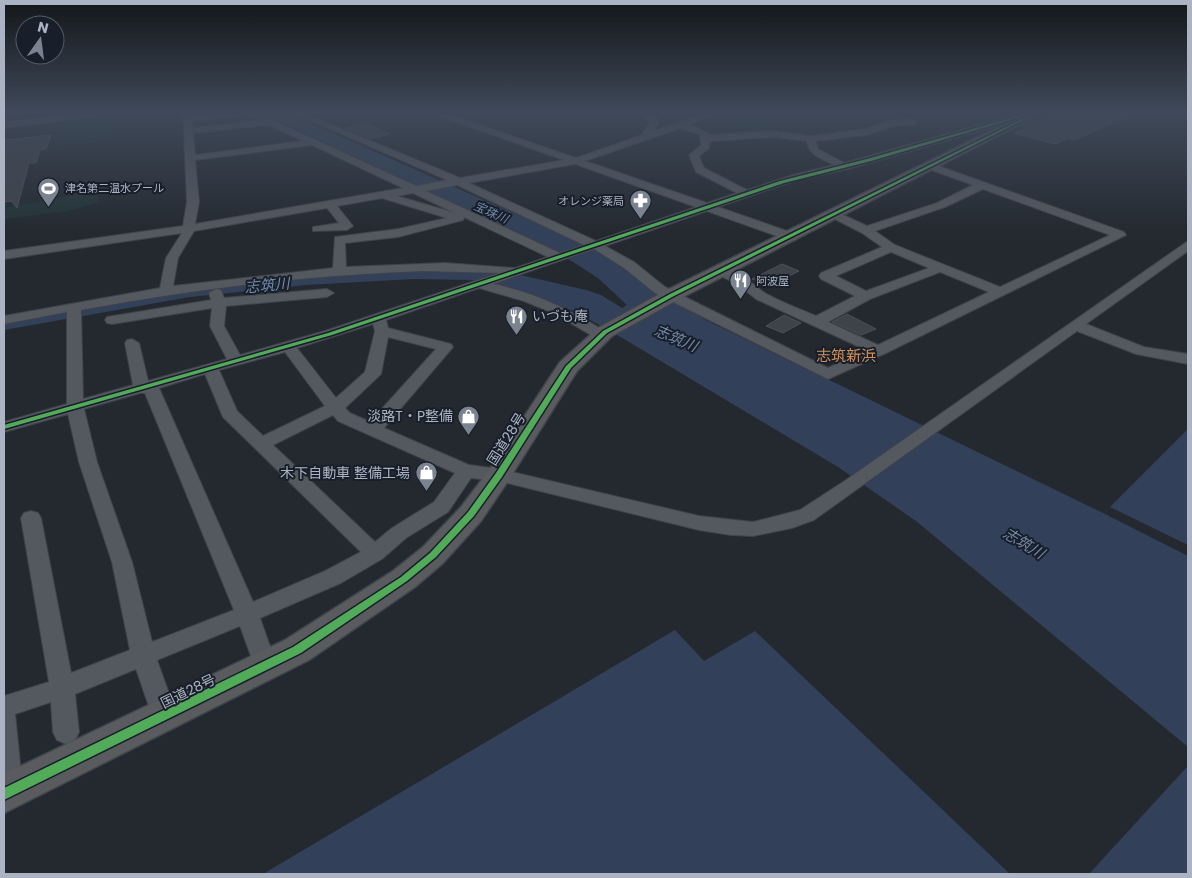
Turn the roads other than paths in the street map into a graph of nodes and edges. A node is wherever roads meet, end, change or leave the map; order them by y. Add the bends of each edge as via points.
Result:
1 (191, 153) edge
2 (230, 153) edge
3 (339, 153) edge
4 (389, 153) edge
5 (556, 153) edge
6 (597, 153) edge
7 (696, 153) edge
8 (819, 153) edge
9 (902, 153) edge
10 (951, 153) edge
11 (191, 158) junction
12 (576, 160) junction
13 (930, 166) junction
14 (844, 167) junction
15 (456, 182) junction
16 (982, 185) junction
17 (418, 188) junction
18 (747, 194) junction
19 (380, 195) junction
20 (330, 204) junction
21 (710, 207) junction
22 (835, 215) junction
23 (459, 218) junction
24 (492, 224) junction
25 (188, 229) junction
26 (317, 229) dead end
27 (866, 230) junction
28 (792, 237) junction
29 (1188, 245) edge
30 (594, 246) junction
31 (892, 248) junction
32 (4, 255) edge
33 (559, 257) junction
34 (940, 268) junction
35 (722, 271) junction
36 (340, 272) junction
37 (516, 272) junction
38 (480, 284) junction
39 (166, 290) junction
40 (1001, 292) junction
41 (218, 293) junction
42 (327, 293) dead end
43 (671, 296) junction
44 (865, 296) junction
45 (74, 307) junction
46 (112, 320) dead end
47 (5, 322) edge
48 (816, 322) junction
49 (380, 325) junction
50 (1075, 325) junction
51 (603, 334) junction
52 (132, 343) dead end
53 (289, 347) junction
54 (879, 351) junction
55 (1188, 359) edge
56 (236, 362) junction
57 (211, 369) junction
58 (146, 387) junction
59 (75, 407) junction
60 (335, 408) junction
61 (4, 428) edge
62 (373, 430) junction
63 (262, 444) junction
64 (466, 471) junction
65 (499, 475) junction
66 (31, 518) dead end
67 (375, 554) junction
68 (247, 614) junction
69 (143, 655) junction
70 (265, 666) junction
71 (62, 688) junction
72 (4, 707) edge
73 (164, 716) junction
74 (4, 718) edge
75 (66, 732) dead end
76 (6, 793) edge

1 - 11 street
2 - 11 street
3 - 17 street
4 - 15 street
5 - 12 street
6 - 12 street
7 - 18 street via 700,170
8 - 14 street
9 - 14 street
10 - 13 highway, 国道28号
11 - 25 street via 193,202
12 - 15 street
12 - 21 street
13 - 16 street
13 - 22 highway, 国道28号
14 - 18 street via 798,177
15 - 17 street
15 - 30 street
16 - 27 street via 941,205
16 - 40 street via 1120,235
17 - 19 street
17 - 24 street
18 - 21 street
19 - 20 street
19 - 23 street
20 - 25 street
20 - 26 street via 347,226
21 - 28 street
21 - 30 street
22 - 27 street
22 - 28 highway, 国道28号
23 - 24 street via 486,226
23 - 36 street via 398,233 339,240
24 - 33 street
25 - 32 street
25 - 39 street via 188,235 172,258
27 - 31 street
28 - 35 highway, 国道28号
29 - 50 street
30 - 33 street
30 - 43 street via 629,265
31 - 34 street
31 - 44 street via 826,276
33 - 37 street
34 - 40 street
34 - 44 street
35 - 43 highway, 国道28号
35 - 48 street via 761,296
36 - 37 street via 439,266
36 - 41 street
37 - 38 street
38 - 49 street
38 - 51 street via 542,302
39 - 41 street
39 - 45 street
40 - 54 street
41 - 42 street
41 - 46 street
41 - 56 street via 218,326
43 - 51 highway, 国道28号
43 - 54 street via 828,374
44 - 48 street
45 - 47 street
45 - 59 street
48 - 54 street
49 - 53 street
49 - 60 street via 373,374
49 - 62 street via 446,347
50 - 55 street via 1142,351
50 - 65 street via 854,484 807,515 773,526 746,528 699,523
51 - 65 highway, 国道28号 via 568,367
52 - 58 street
53 - 56 street
53 - 60 street
56 - 57 street
57 - 58 street
57 - 63 street via 229,413
58 - 59 street
58 - 68 street
59 - 61 street
59 - 69 street via 88,462 122,562
60 - 62 street via 344,417
60 - 63 street
62 - 64 street
63 - 67 street
64 - 65 street
64 - 67 street via 441,508 399,533
65 - 70 highway, 国道28号 via 455,532 404,579 320,636
66 - 71 street
67 - 68 street via 333,577
68 - 69 street
68 - 70 street
69 - 71 street
69 - 73 street
70 - 73 highway, 国道28号
71 - 72 street
71 - 75 street
73 - 76 highway, 国道28号
74 - 76 street

